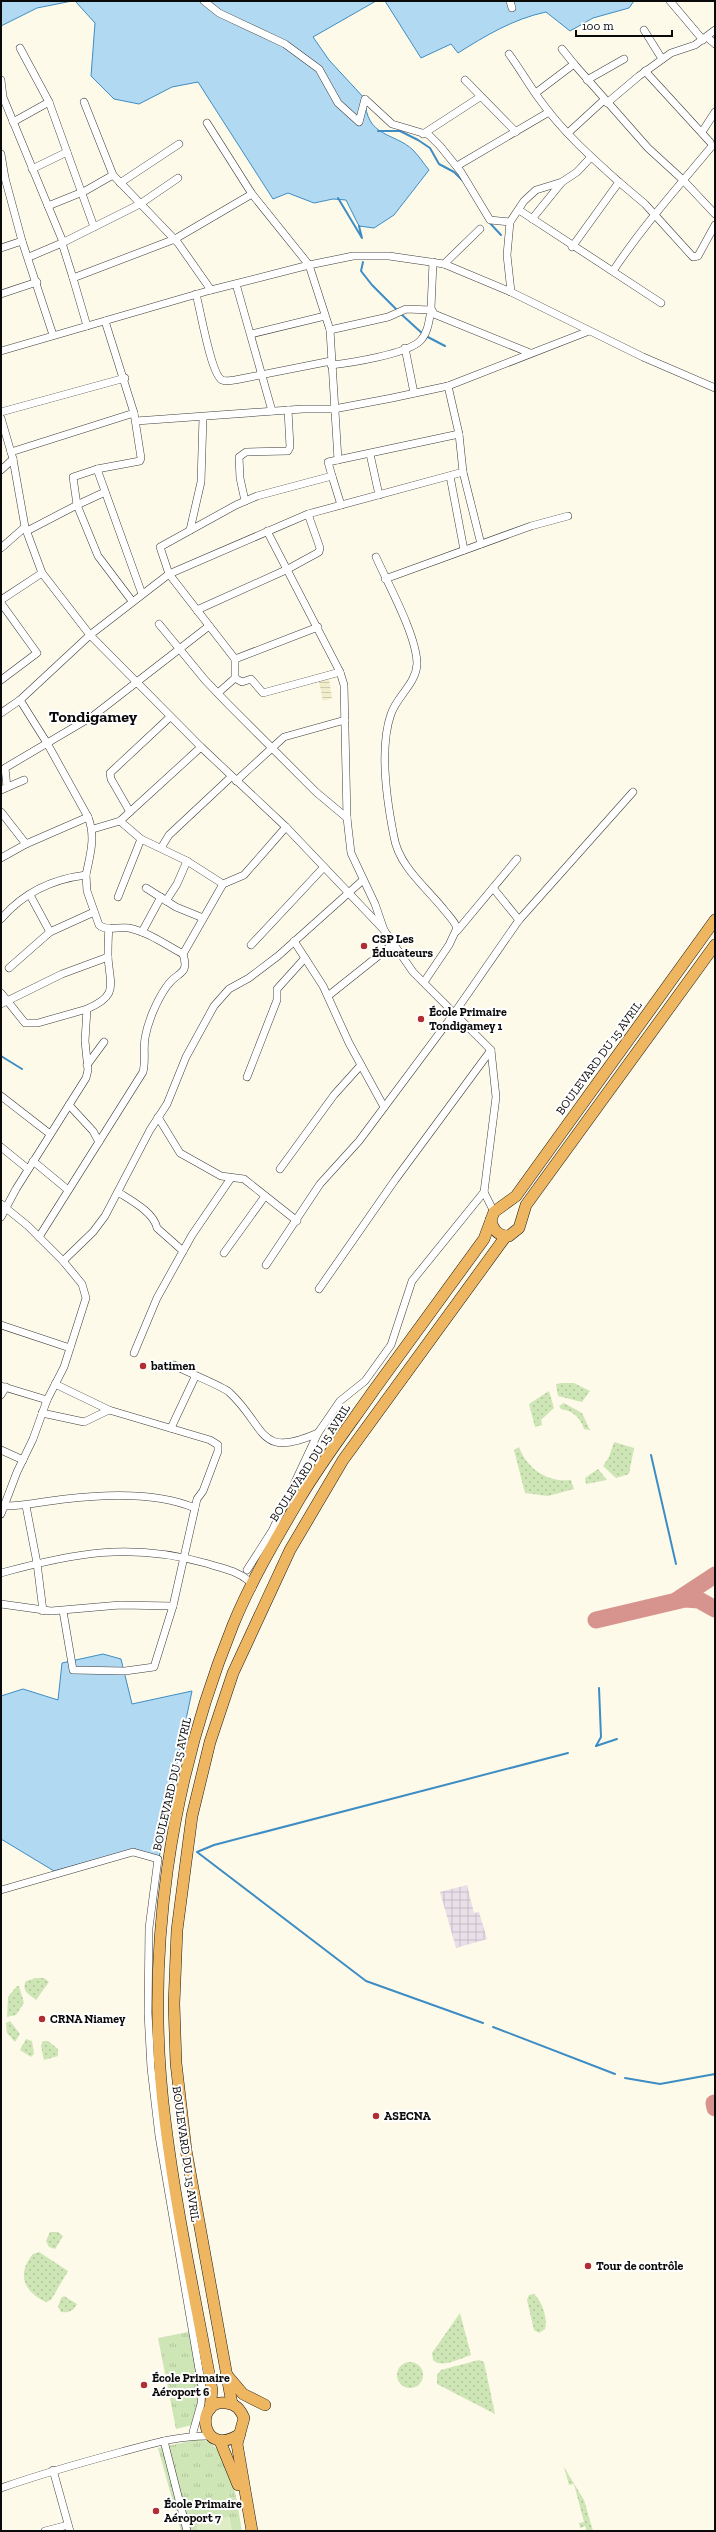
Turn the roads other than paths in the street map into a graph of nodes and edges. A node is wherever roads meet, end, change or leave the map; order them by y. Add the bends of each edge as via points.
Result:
1 (204, 1) edge
2 (670, 1) edge
3 (644, 30) dead end
4 (715, 30) edge
5 (705, 38) junction
6 (715, 44) edge
7 (20, 48) dead end
8 (562, 49) dead end
9 (509, 54) dead end
10 (624, 59) dead end
11 (662, 59) junction
12 (574, 64) junction
13 (645, 71) junction
14 (1, 80) edge
15 (465, 80) dead end
16 (587, 80) junction
17 (537, 92) junction
18 (480, 98) junction
19 (49, 102) junction
20 (84, 102) dead end
21 (605, 102) junction
22 (549, 112) junction
23 (715, 112) edge
24 (13, 122) junction
25 (207, 123) dead end
26 (516, 132) junction
27 (702, 132) junction
28 (568, 133) junction
29 (423, 134) junction
30 (179, 144) dead end
31 (713, 145) edge
32 (67, 152) junction
33 (1, 154) edge
34 (590, 157) junction
35 (457, 166) junction
36 (32, 169) junction
37 (113, 175) junction
38 (178, 178) dead end
39 (684, 180) junction
40 (562, 182) junction
41 (619, 182) junction
42 (120, 183) junction
43 (82, 192) junction
44 (252, 194) junction
45 (140, 204) junction
46 (48, 206) junction
47 (520, 210) junction
48 (654, 213) junction
49 (715, 214) edge
50 (532, 219) junction
51 (510, 222) junction
52 (715, 225) edge
53 (94, 227) junction
54 (480, 229) dead end
55 (175, 239) junction
56 (22, 241) junction
57 (62, 242) junction
58 (572, 246) junction
59 (1, 248) edge
60 (29, 257) junction
61 (433, 262) junction
62 (444, 264) junction
63 (309, 265) junction
64 (613, 271) junction
65 (72, 278) junction
66 (37, 282) junction
67 (236, 284) junction
68 (211, 290) junction
69 (511, 292) junction
70 (1, 294) edge
71 (196, 294) junction
72 (661, 304) dead end
73 (431, 310) junction
74 (326, 316) junction
75 (105, 321) junction
76 (87, 326) junction
77 (330, 330) junction
78 (589, 330) junction
79 (251, 334) junction
80 (53, 335) junction
81 (405, 348) junction
82 (1, 351) edge
83 (530, 353) junction
84 (331, 363) junction
85 (261, 373) junction
86 (125, 378) junction
87 (448, 386) junction
88 (715, 388) edge
89 (414, 393) junction
90 (334, 409) junction
91 (288, 410) junction
92 (272, 411) junction
93 (1, 412) edge
94 (134, 413) junction
95 (203, 417) junction
96 (1, 418) edge
97 (136, 421) junction
98 (459, 434) junction
99 (11, 452) junction
100 (370, 454) junction
101 (13, 459) junction
102 (338, 460) junction
103 (98, 469) junction
104 (1, 470) edge
105 (463, 472) junction
106 (332, 476) junction
107 (450, 476) junction
108 (105, 492) junction
109 (380, 495) junction
110 (245, 501) junction
111 (77, 505) junction
112 (341, 505) junction
113 (308, 514) junction
114 (568, 516) dead end
115 (26, 529) junction
116 (190, 530) junction
117 (267, 531) junction
118 (481, 544) junction
119 (2, 547) edge
120 (464, 550) junction
121 (376, 556) dead end
122 (288, 569) junction
123 (42, 573) junction
124 (169, 574) junction
125 (386, 579) junction
126 (142, 594) junction
127 (132, 601) junction
128 (1, 602) edge
129 (196, 610) junction
130 (160, 624) dead end
131 (209, 626) junction
132 (318, 627) junction
133 (90, 635) junction
134 (180, 649) junction
135 (235, 659) junction
136 (340, 672) junction
137 (235, 678) junction
138 (1, 680) edge
139 (137, 684) junction
140 (218, 693) junction
141 (20, 700) junction
142 (1, 713) edge
143 (170, 717) junction
144 (345, 720) junction
145 (47, 743) junction
146 (272, 746) junction
147 (201, 747) junction
148 (233, 779) junction
149 (24, 780) dead end
150 (4, 788) edge
151 (633, 792) dead end
152 (1, 812) edge
153 (130, 812) junction
154 (88, 817) junction
155 (347, 818) junction
156 (120, 821) junction
157 (286, 827) junction
158 (93, 829) junction
159 (141, 839) junction
160 (26, 844) junction
161 (161, 848) junction
162 (1, 858) edge
163 (517, 859) dead end
164 (187, 861) junction
165 (324, 867) junction
166 (86, 875) junction
167 (363, 880) junction
168 (223, 884) junction
169 (146, 888) dead end
170 (493, 888) junction
171 (30, 894) junction
172 (350, 894) junction
173 (118, 897) dead end
174 (163, 899) junction
175 (94, 912) junction
176 (203, 918) junction
177 (1, 919) edge
178 (519, 920) junction
179 (715, 920) edge
180 (109, 928) junction
181 (384, 930) junction
182 (457, 930) junction
183 (50, 932) junction
184 (142, 932) junction
185 (294, 941) junction
186 (251, 945) dead end
187 (392, 945) junction
188 (715, 945) edge
189 (183, 954) junction
190 (108, 957) junction
191 (305, 958) junction
192 (9, 968) dead end
193 (424, 982) junction
194 (1, 993) edge
195 (328, 996) junction
196 (3, 1002) edge
197 (87, 1009) junction
198 (453, 1015) junction
199 (104, 1042) dead end
200 (491, 1050) junction
201 (87, 1065) junction
202 (361, 1065) junction
203 (247, 1077) dead end
204 (1, 1096) edge
205 (69, 1105) junction
206 (384, 1107) junction
207 (158, 1117) junction
208 (50, 1134) junction
209 (99, 1142) junction
210 (1, 1147) edge
211 (33, 1161) junction
212 (28, 1169) junction
213 (280, 1169) dead end
214 (232, 1178) junction
215 (68, 1190) junction
216 (118, 1192) junction
217 (484, 1192) junction
218 (266, 1196) junction
219 (4, 1207) edge
220 (496, 1213) junction
221 (1, 1218) edge
222 (521, 1219) junction
223 (297, 1221) junction
224 (506, 1236) junction
225 (39, 1238) junction
226 (183, 1251) junction
227 (224, 1253) dead end
228 (63, 1261) junction
229 (266, 1264) dead end
230 (319, 1289) dead end
231 (1, 1325) edge
232 (70, 1348) junction
233 (134, 1353) dead end
234 (174, 1365) dead end
235 (195, 1377) junction
236 (55, 1384) junction
237 (3, 1386) edge
238 (1, 1395) edge
239 (47, 1400) junction
240 (109, 1410) junction
241 (42, 1413) junction
242 (171, 1428) junction
243 (318, 1433) junction
244 (1, 1450) edge
245 (23, 1460) junction
246 (5, 1506) junction
247 (26, 1506) junction
248 (195, 1508) junction
249 (1, 1514) edge
250 (182, 1556) junction
251 (37, 1563) junction
252 (261, 1569) junction
253 (230, 1570) junction
254 (247, 1570) junction
255 (1, 1573) edge
256 (252, 1588) junction
257 (1, 1604) edge
258 (173, 1606) junction
259 (43, 1611) junction
260 (63, 1611) junction
261 (1, 1890) edge
262 (225, 2371) junction
263 (232, 2404) junction
264 (265, 2405) dead end
265 (207, 2413) junction
266 (193, 2432) junction
267 (240, 2434) junction
268 (186, 2437) junction
269 (215, 2439) junction
270 (164, 2441) junction
271 (53, 2470) junction
272 (1, 2488) edge
273 (69, 2528) edge
274 (251, 2528) edge
275 (45, 2531) edge
276 (187, 2531) edge

1 - 29 street via 219,13 285,44 319,69 338,103 359,122 365,99 392,124
2 - 5 street
3 - 11 street
4 - 5 street
5 - 6 street
5 - 11 street
7 - 19 street
8 - 12 street
9 - 17 street
10 - 16 street
11 - 13 street
12 - 16 street
12 - 17 street
13 - 21 street
13 - 27 street
14 - 24 street via 2,98
15 - 18 street
16 - 21 street
17 - 22 street
18 - 26 street
18 - 29 street
19 - 24 street
19 - 32 street
20 - 37 street
21 - 28 street
21 - 39 street via 648,148
22 - 26 street
22 - 28 street
23 - 27 street
24 - 36 street
25 - 44 street
26 - 35 street
27 - 31 street
28 - 34 street
29 - 35 street via 440,146
30 - 42 street
31 - 39 street
32 - 36 street
32 - 43 street
33 - 56 street
34 - 40 street via 577,172
34 - 41 street
35 - 51 street via 490,220
36 - 46 street
37 - 42 street
37 - 43 street
38 - 45 street
39 - 48 street
39 - 49 street
40 - 47 street via 536,190 524,201
40 - 50 street
41 - 48 street
41 - 58 street
42 - 45 street
43 - 46 street
43 - 53 street
44 - 55 street
44 - 63 street
45 - 53 street
45 - 55 street
46 - 57 street
47 - 50 street
47 - 51 street
48 - 52 street via 696,257
48 - 64 street
50 - 58 street
51 - 69 street via 507,255
53 - 57 street
54 - 62 street
55 - 65 street
55 - 68 street
56 - 59 street
56 - 60 street
57 - 60 street
57 - 65 street
58 - 64 street
60 - 66 street
61 - 62 street
61 - 63 street via 389,256 353,256
61 - 73 street
62 - 69 street
63 - 67 street
63 - 74 street
64 - 72 street
65 - 76 street
66 - 70 street
66 - 80 street
67 - 68 street
67 - 79 street
68 - 71 street
69 - 78 street
71 - 75 street
71 - 85 street via 218,377 227,381
73 - 77 street via 406,309 388,317
73 - 81 street via 419,343
73 - 83 street via 444,319
74 - 77 street
74 - 79 street
75 - 76 street
75 - 86 street
76 - 80 street
77 - 84 street
78 - 83 street
78 - 88 street
79 - 85 street
80 - 82 street
81 - 84 street via 361,362
81 - 89 street
83 - 87 street
84 - 85 street
84 - 90 street
85 - 92 street
86 - 93 street
86 - 94 street
87 - 89 street
87 - 98 street
89 - 90 street
90 - 91 street
90 - 102 street
91 - 92 street
91 - 110 street via 288,451 246,452 240,457 240,478
92 - 95 street
94 - 97 street
94 - 99 street
95 - 97 street
95 - 116 street via 201,482
96 - 99 street
97 - 103 street via 140,460
98 - 100 street
98 - 105 street
99 - 101 street
100 - 102 street
100 - 109 street
101 - 104 street
101 - 115 street
102 - 106 street via 328,462
103 - 108 street
103 - 111 street via 73,476
105 - 107 street
105 - 118 street
106 - 110 street
106 - 112 street
107 - 109 street
107 - 120 street
108 - 111 street
108 - 126 street
109 - 112 street
110 - 116 street
111 - 115 street
111 - 127 street via 98,556
112 - 113 street
113 - 117 street
113 - 122 street via 320,551
114 - 118 street
115 - 119 street
115 - 123 street
116 - 124 street via 160,547
117 - 122 street
117 - 124 street
118 - 120 street
120 - 125 street
121 - 125 street
122 - 129 street
122 - 132 street
123 - 128 street
123 - 133 street
124 - 126 street
124 - 129 street
125 - 182 street via 404,620 417,662 413,679 395,703 386,732 388,792 394,839 409,868 455,922
126 - 127 street
127 - 133 street
128 - 138 street via 37,653
129 - 131 street
130 - 134 street
131 - 134 street
131 - 135 street
132 - 135 street
132 - 136 street
133 - 139 street
133 - 141 street
134 - 139 street
134 - 140 street
135 - 137 street
136 - 137 street via 262,693 251,679 242,682
136 - 144 street via 344,685
137 - 140 street
139 - 143 street
139 - 145 street via 93,716
140 - 146 street
141 - 142 street
141 - 145 street
143 - 147 street
143 - 153 street via 110,773
144 - 146 street via 289,735
144 - 155 street
145 - 150 street via 5,768
145 - 154 street
146 - 148 street
146 - 155 street via 316,792
147 - 148 street
147 - 153 street
148 - 157 street
148 - 161 street via 169,835
149 - 150 street
151 - 178 street
152 - 160 street
153 - 156 street
154 - 158 street
154 - 160 street
155 - 167 street via 351,853
156 - 158 street
156 - 159 street
157 - 165 street
157 - 168 street via 244,875
158 - 166 street
159 - 161 street
159 - 173 street
160 - 162 street
161 - 164 street
163 - 170 street
164 - 168 street
164 - 174 street via 177,884
165 - 172 street
165 - 186 street
166 - 171 street via 57,880
166 - 175 street via 87,891
167 - 172 street
167 - 181 street
168 - 176 street
169 - 174 street
170 - 178 street
170 - 182 street
171 - 177 street
171 - 183 street
172 - 181 street
172 - 185 street
174 - 176 street
174 - 184 street
175 - 180 street via 99,925
175 - 183 street
176 - 189 street
178 - 198 street
179 - 220 highway, BOULEVARD DU 15 AVRIL via 516,1196
180 - 184 street via 129,928
180 - 190 street
181 - 187 street
182 - 193 street
183 - 192 street
184 - 189 street
185 - 191 street
185 - 207 street via 249,978 229,989 214,1006 186,1057 167,1104
187 - 193 street
187 - 195 street
188 - 222 highway via 526,1205
189 - 209 street via 185,968 168,985 148,1029 143,1072
190 - 196 street via 62,974
190 - 197 street via 112,987 101,1003
191 - 195 street
191 - 203 street via 277,989 277,1000
193 - 198 street
194 - 196 street
195 - 202 street
196 - 197 street via 25,1023 31,1024
197 - 201 street
198 - 200 street
198 - 206 street
199 - 201 street
200 - 217 street via 496,1097
200 - 230 street
201 - 205 street via 86,1078
202 - 206 street
202 - 213 street via 334,1096
204 - 208 street
205 - 208 street
205 - 209 street via 93,1131
206 - 223 street via 320,1184
207 - 214 street via 180,1153 221,1176
207 - 216 street
208 - 211 street
209 - 215 street
210 - 212 street
211 - 212 street
211 - 215 street
212 - 219 street
214 - 218 street via 244,1179
214 - 226 street
215 - 225 street
216 - 226 street via 148,1214 157,1228
216 - 228 street via 93,1232
217 - 220 street
217 - 243 street via 412,1281 391,1344 365,1381 340,1401
218 - 223 street
218 - 227 street
219 - 221 street
219 - 225 street
220 - 222 highway via 509,1206 516,1210
220 - 224 highway via 493,1228 498,1234
220 - 252 highway, BOULEVARD DU 15 AVRIL via 484,1239 331,1450 301,1496
222 - 224 highway via 515,1233
223 - 229 street
224 - 262 highway, BOULEVARD DU 15 AVRIL via 348,1454 315,1504 266,1597 233,1672 210,1742 192,1816 182,1878 177,1930 174,2018 180,2114
225 - 228 street
226 - 233 street via 157,1298
228 - 232 street via 86,1290 86,1298
231 - 232 street
232 - 236 street
234 - 235 street
235 - 242 street
235 - 243 street via 228,1391 265,1436 276,1444 287,1445
236 - 239 street
236 - 240 street
237 - 238 street
237 - 239 street
239 - 241 street
240 - 241 street via 84,1422
240 - 242 street
241 - 245 street
242 - 248 street via 210,1440 218,1447
243 - 254 street via 272,1531
244 - 245 street
245 - 246 street
246 - 247 street
246 - 249 street
247 - 248 street via 86,1496 172,1500
247 - 251 street
248 - 250 street
250 - 251 street via 117,1551 80,1554
250 - 253 street
250 - 258 street
251 - 255 street
251 - 259 street
252 - 254 street
252 - 256 highway, BOULEVARD DU 15 AVRIL
253 - 254 street
253 - 256 street via 250,1581
256 - 265 highway, BOULEVARD DU 15 AVRIL via 234,1622 193,1739 170,1846 160,1928 159,2028 165,2120 212,2390
257 - 259 street
258 - 260 street via 120,1605
258 - 260 street via 156,1665 125,1671 73,1670
259 - 260 street
261 - 266 street via 133,1852 158,1860 149,1928 148,2013 159,2136 202,2387 201,2404
262 - 263 highway, BOULEVARD DU 15 AVRIL
262 - 264 highway via 243,2394
263 - 265 highway via 222,2402
263 - 267 highway via 238,2407 244,2418
265 - 266 street
265 - 269 highway via 206,2428
266 - 268 street
267 - 269 highway via 230,2441
267 - 274 highway via 237,2444
268 - 269 street
268 - 270 street
269 - 274 highway via 230,2461
270 - 271 street
270 - 276 street
271 - 272 street
271 - 273 street
273 - 275 street

